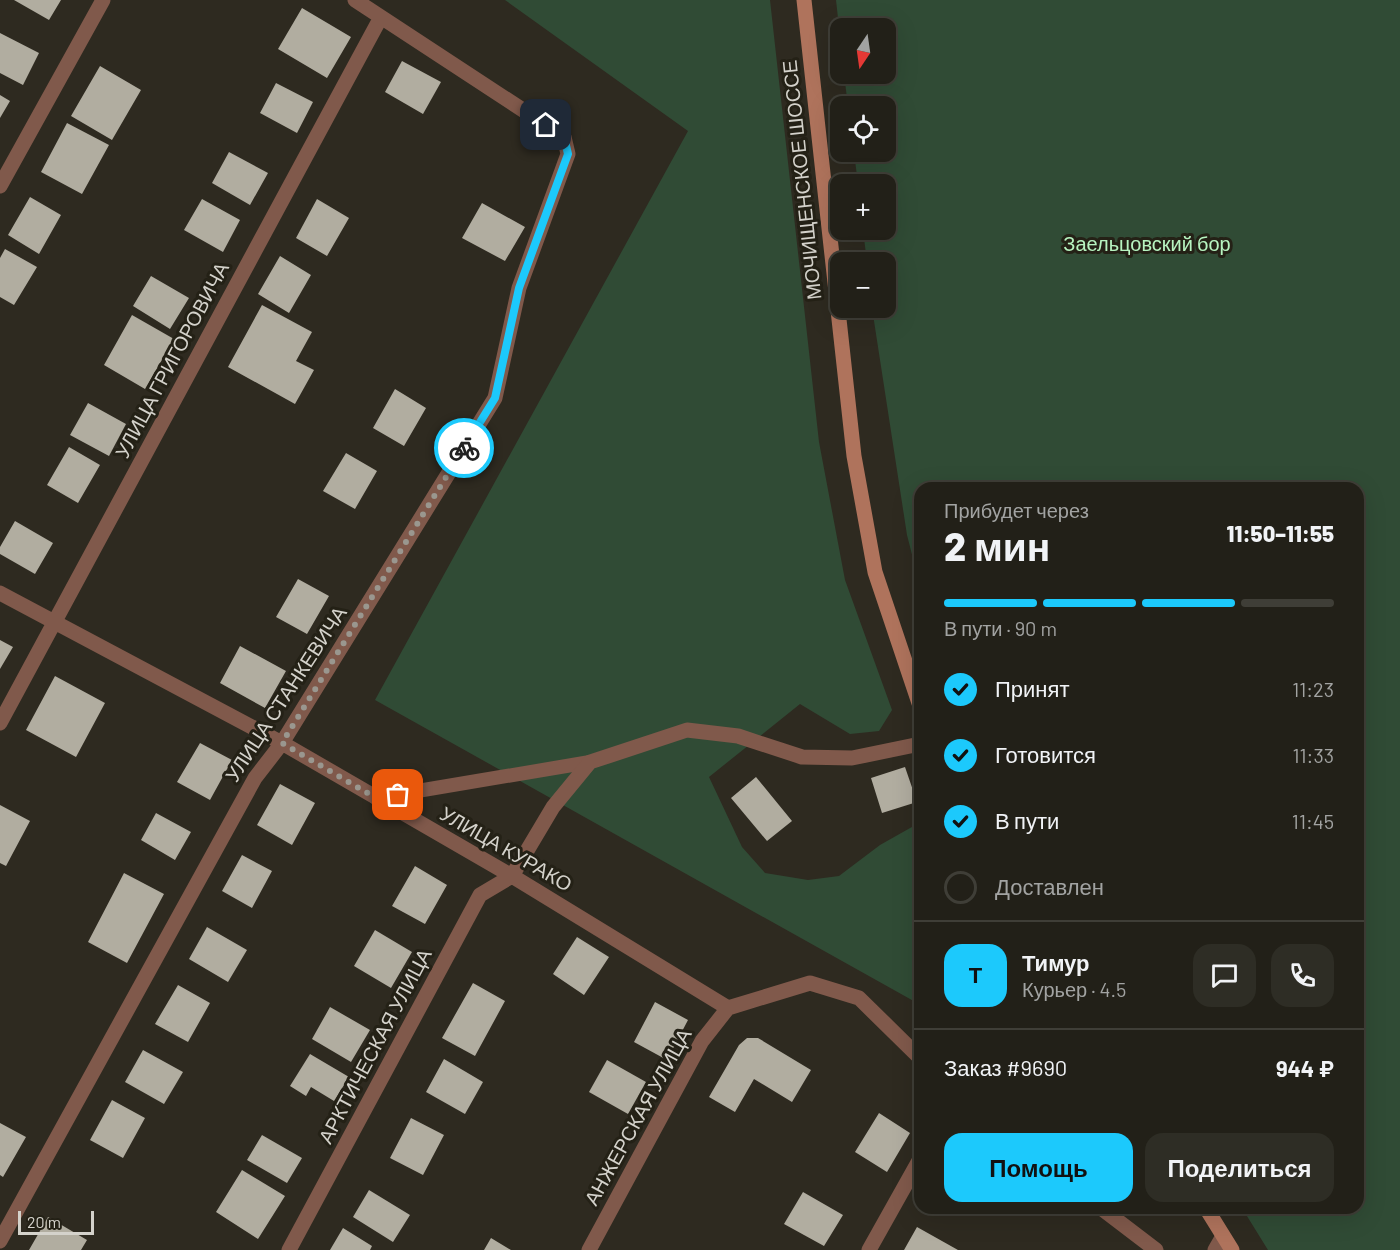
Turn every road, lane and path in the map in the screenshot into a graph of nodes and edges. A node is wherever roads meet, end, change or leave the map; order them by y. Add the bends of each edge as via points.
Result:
1 (103, 0) edge
2 (354, 0) edge
3 (804, 0) edge
4 (381, 17) junction
5 (0, 186) edge
6 (0, 593) edge
7 (55, 622) junction
8 (914, 688) edge
9 (0, 723) edge
10 (282, 743) junction
11 (914, 745) edge
12 (590, 762) junction
13 (376, 798) junction
14 (512, 876) junction
15 (728, 1008) junction
16 (914, 1052) edge
17 (914, 1170) edge
18 (1109, 1214) edge
19 (1210, 1214) edge
20 (1223, 1236) junction
21 (0, 1241) edge
22 (289, 1250) edge
23 (589, 1250) edge
24 (869, 1250) edge
25 (1156, 1250) edge
26 (1215, 1250) edge
27 (1232, 1250) edge

1 - 5 street
2 - 4 street
3 - 8 street, МОЧИЩЕНСКОЕ ШОССЕ via 854,456 875,572
4 - 7 street, УЛИЦА ГРИГОРОВИЧА
4 - 10 street, УЛИЦА СТАНКЕВИЧА via 564,137 568,154 519,288 495,398
6 - 7 street, УЛИЦА КУРАКО
7 - 9 street, УЛИЦА ГРИГОРОВИЧА
7 - 10 street, УЛИЦА КУРАКО
10 - 13 street, УЛИЦА КУРАКО
10 - 21 street, УЛИЦА СТАНКЕВИЧА via 255,778
11 - 12 street via 852,758 802,757 738,736 687,730
12 - 13 lane
12 - 14 street via 553,807
13 - 14 street, УЛИЦА КУРАКО
14 - 15 street, УЛИЦА КУРАКО
14 - 22 street, АРКТИЧЕСКАЯ УЛИЦА via 480,895
15 - 16 street via 810,983 859,998
15 - 23 street, АНЖЕРСКАЯ УЛИЦА via 702,1041
17 - 24 street
18 - 25 street
19 - 20 street
20 - 26 street
20 - 27 street

